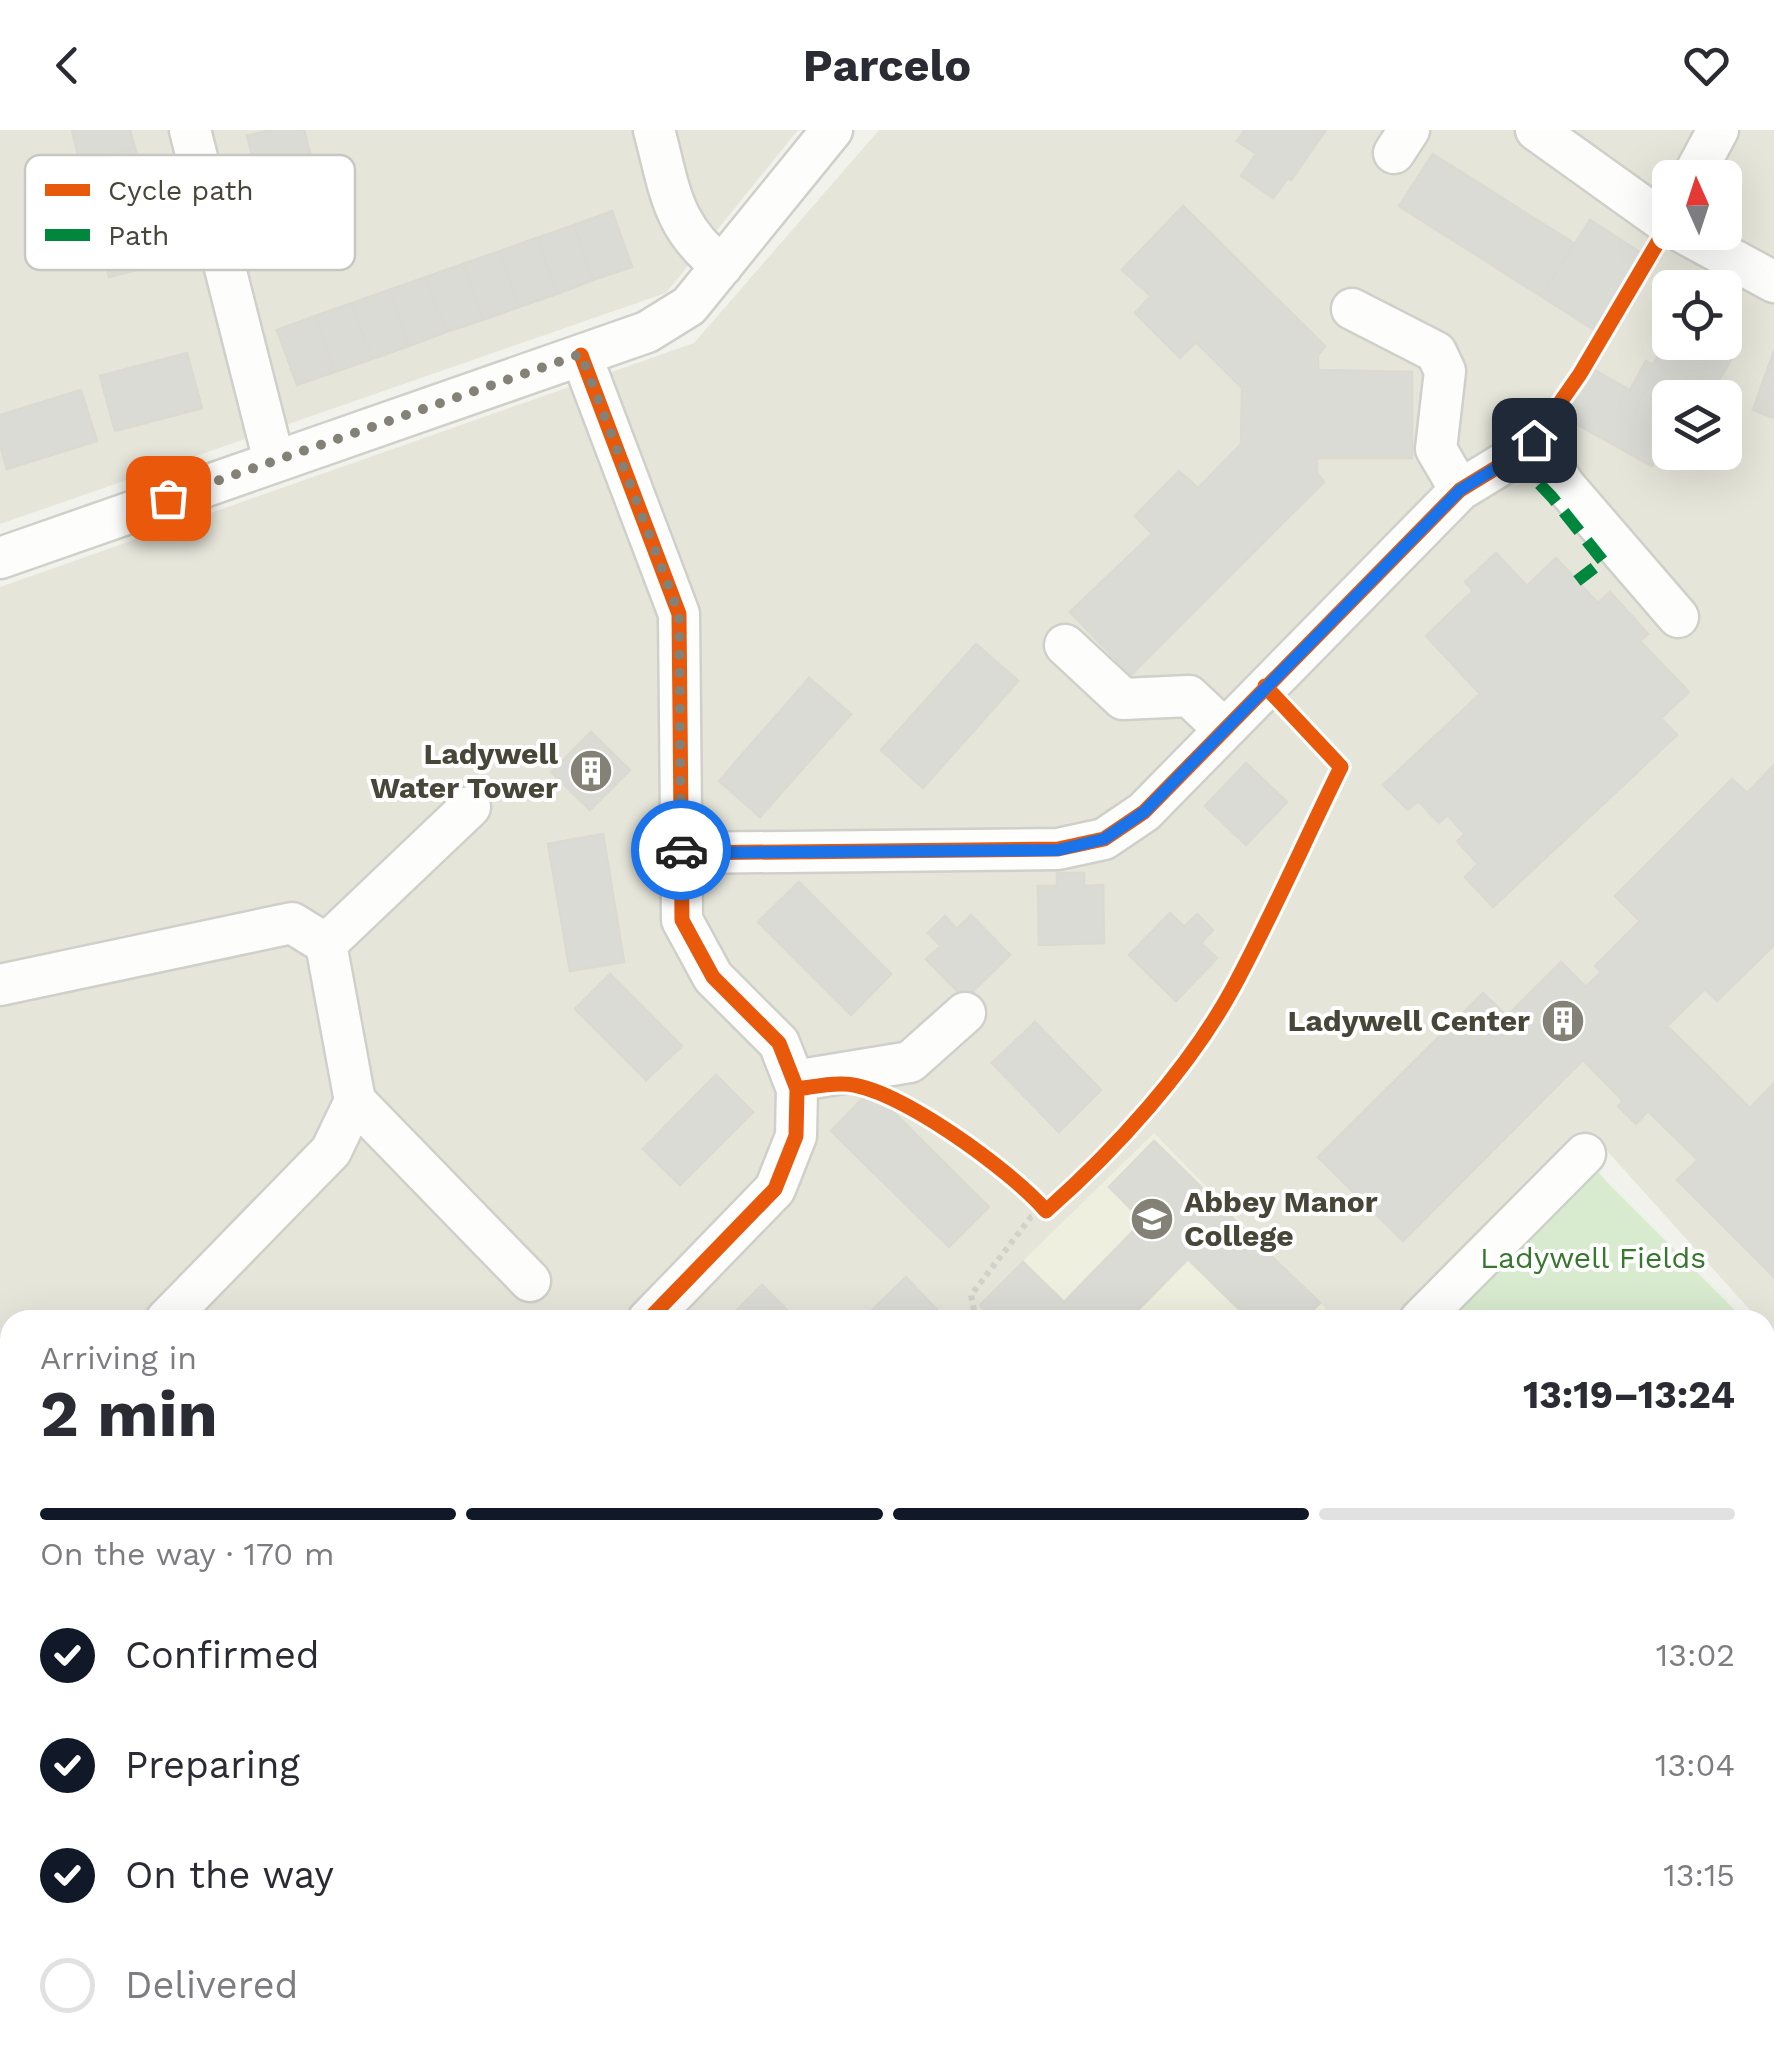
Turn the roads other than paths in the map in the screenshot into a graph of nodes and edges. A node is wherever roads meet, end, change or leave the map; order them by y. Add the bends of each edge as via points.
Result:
1 (190, 130) edge
2 (654, 130) edge
3 (832, 130) edge
4 (1536, 130) edge
5 (1718, 130) edge
6 (196, 155) edge
7 (1702, 160) edge
8 (1652, 211) edge
9 (1716, 250) edge
10 (722, 266) junction
11 (226, 270) edge
12 (1774, 282) edge
13 (1352, 309) dead end
14 (581, 354) junction
15 (274, 461) junction
16 (1460, 490) junction
17 (0, 558) edge
18 (1678, 617) dead end
19 (1065, 645) dead end
20 (1224, 729) junction
21 (470, 808) dead end
22 (681, 853) junction
23 (326, 944) junction
24 (0, 984) edge
25 (966, 1013) dead end
26 (794, 1081) junction
27 (355, 1101) junction
28 (1584, 1154) dead end
29 (530, 1281) dead end
30 (176, 1310) edge
31 (658, 1310) edge
32 (1430, 1310) edge

1 - 6 street
2 - 10 street via 677,219
3 - 10 street
4 - 8 street
5 - 7 street
9 - 12 street
10 - 14 street via 689,306 647,332
11 - 15 street
13 - 16 street via 1436,352 1445,371 1436,450
14 - 15 street
14 - 22 street via 679,614
15 - 17 street
16 - 18 street via 1534,440 1564,486
16 - 20 street
19 - 20 street via 1123,699 1188,696
20 - 22 street via 1144,812 1104,839 1058,850
21 - 23 street
22 - 26 street via 682,920 713,977 779,1043
23 - 24 street via 292,923
23 - 27 street
25 - 26 street via 910,1062
26 - 31 street via 796,1136 774,1189
27 - 29 street
27 - 30 street via 331,1150
28 - 32 street

